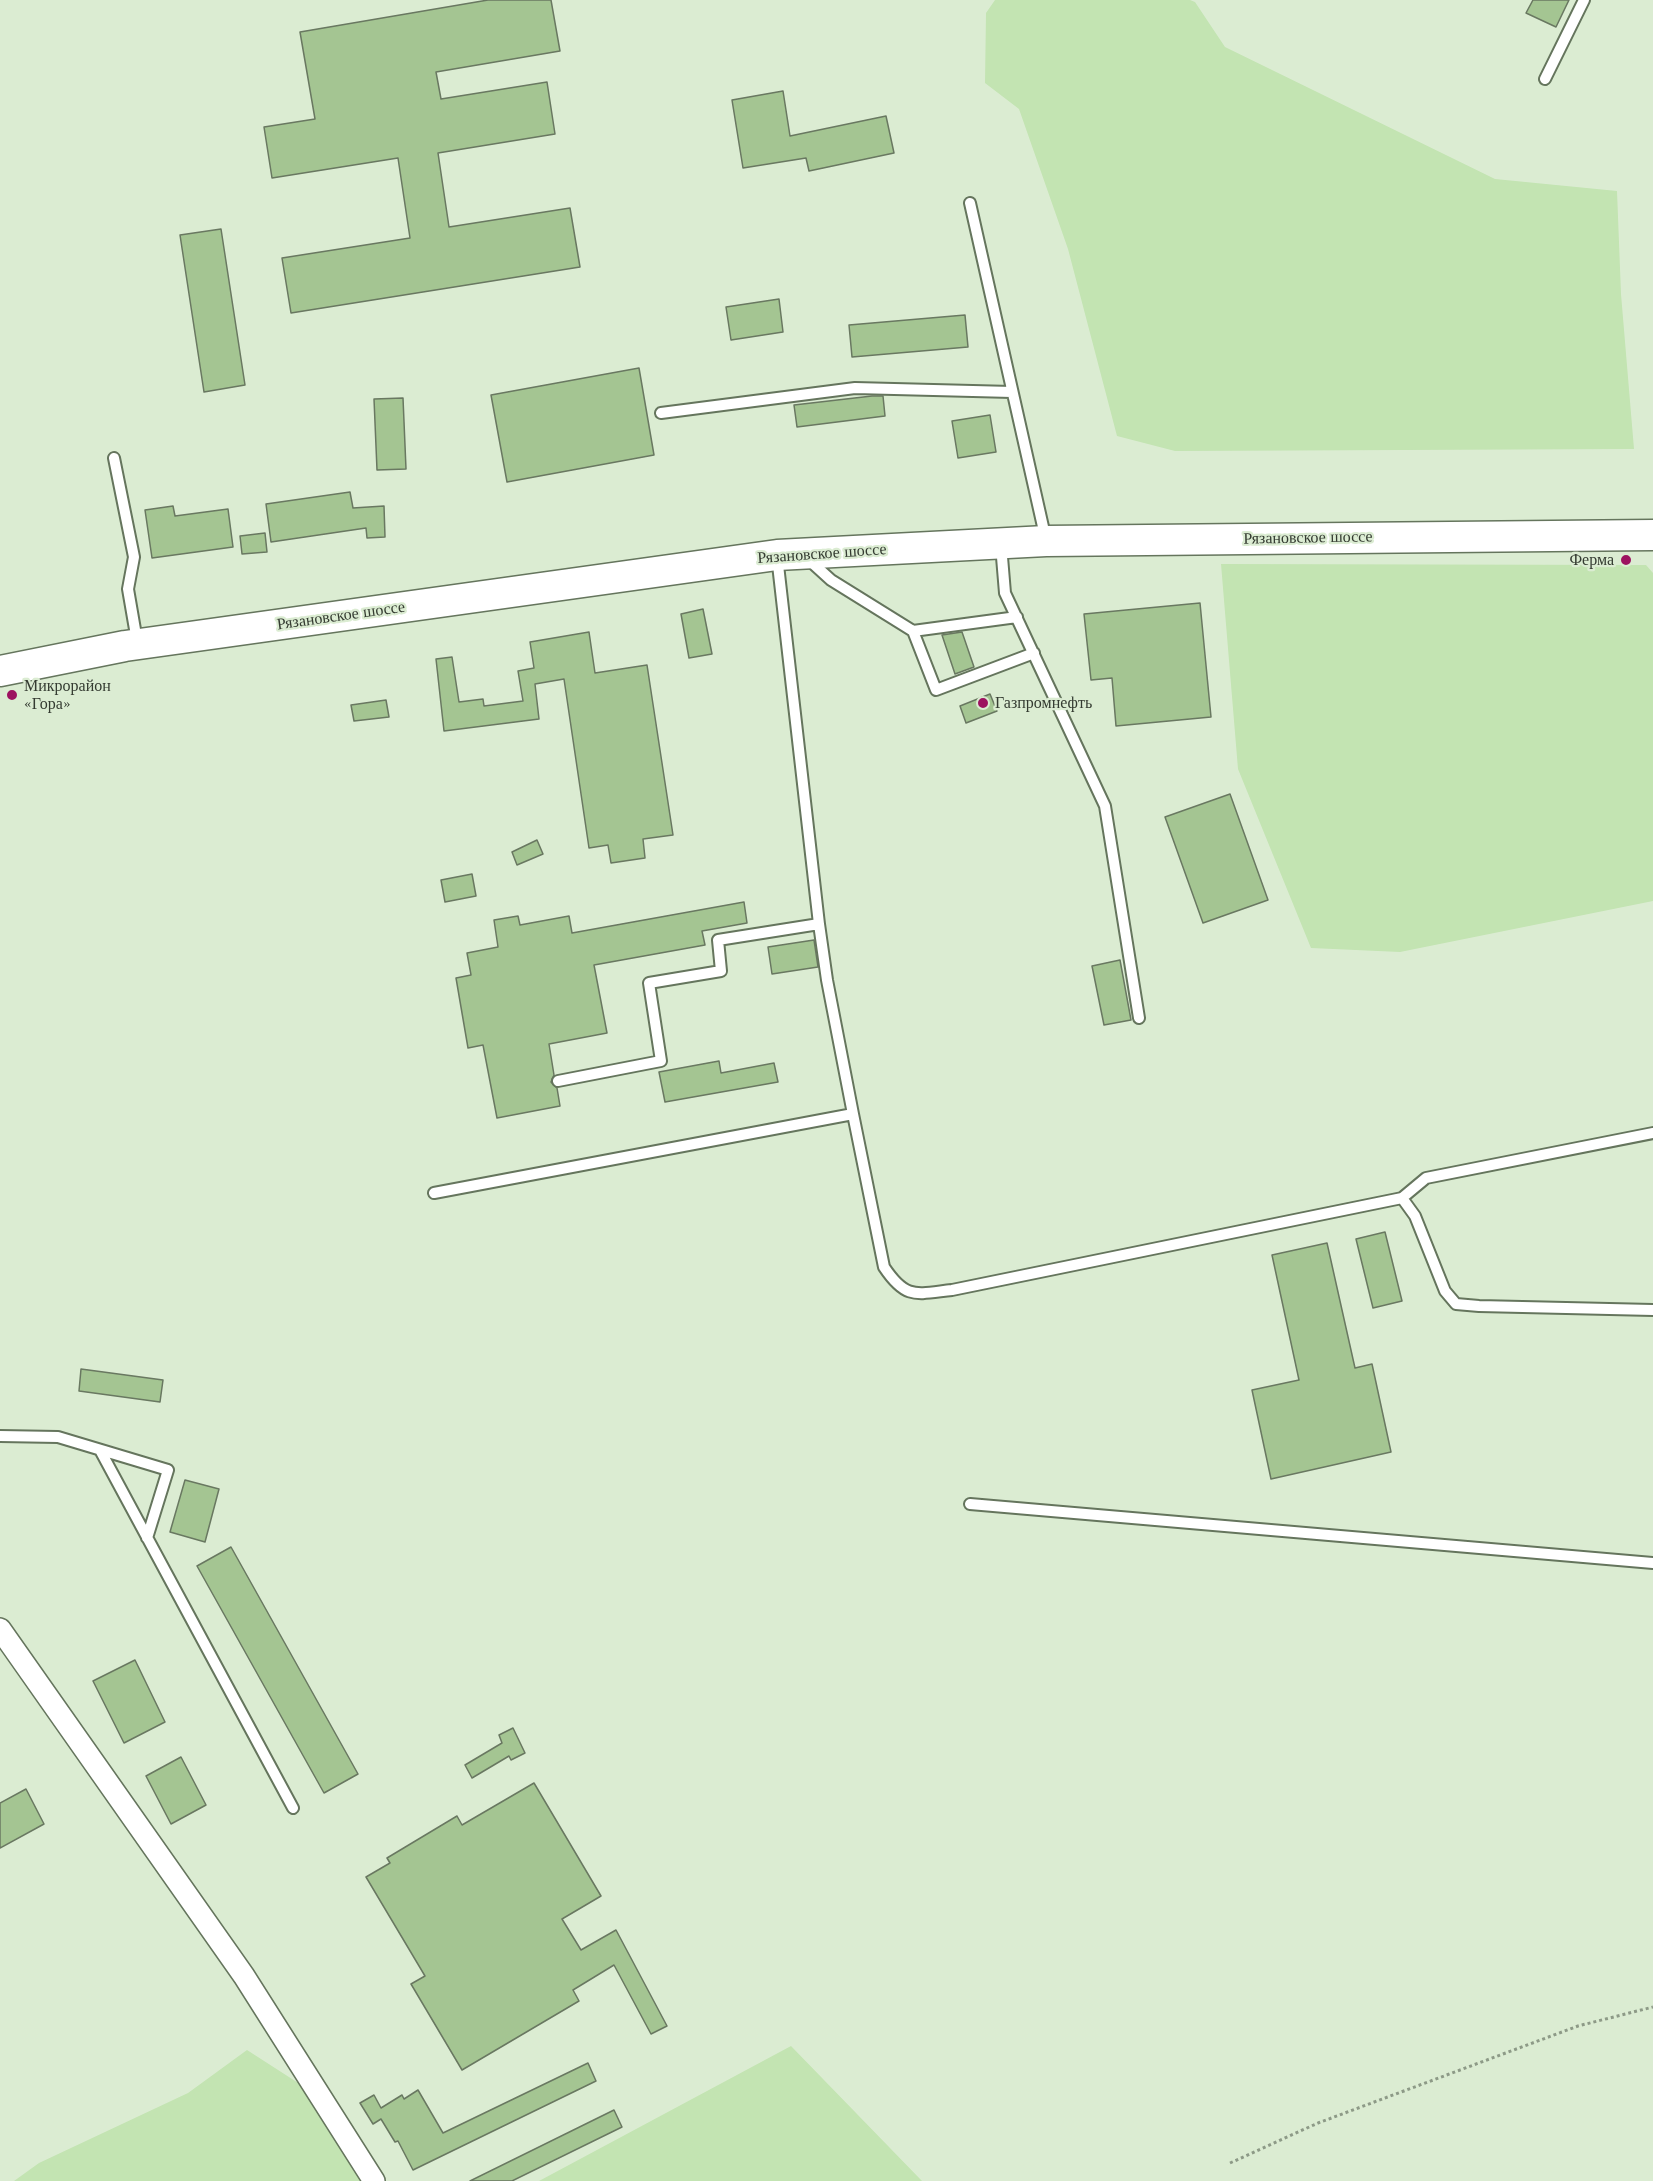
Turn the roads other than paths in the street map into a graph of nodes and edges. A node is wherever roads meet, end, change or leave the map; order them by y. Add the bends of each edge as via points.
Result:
1 (1584, 0) edge
2 (1545, 79) dead end
3 (970, 203) dead end
4 (1012, 392) junction
5 (662, 413) dead end
6 (114, 458) dead end
7 (1653, 535) edge
8 (1046, 540) junction
9 (1000, 542) junction
10 (790, 555) junction
11 (1017, 617) junction
12 (913, 631) junction
13 (137, 645) junction
14 (1034, 653) junction
15 (0, 671) edge
16 (819, 924) junction
17 (1139, 1018) dead end
18 (558, 1081) dead end
19 (853, 1114) junction
20 (1653, 1133) edge
21 (434, 1193) dead end
22 (1402, 1198) junction
23 (1653, 1310) edge
24 (0, 1436) edge
25 (100, 1450) junction
26 (970, 1504) dead end
27 (147, 1538) junction
28 (1653, 1563) edge
29 (0, 1629) edge
30 (293, 1808) dead end
31 (374, 2181) edge

1 - 2 lane
3 - 4 lane
4 - 5 lane via 855,388
4 - 8 lane
6 - 13 lane via 134,557 128,589
7 - 8 main road, Рязановское шоссе
8 - 9 main road, Рязановское шоссе
9 - 10 main road, Рязановское шоссе
9 - 11 lane via 1005,593
10 - 12 lane
10 - 13 main road, Рязановское шоссе
10 - 16 lane
11 - 12 lane
11 - 14 lane
12 - 14 lane via 936,690
13 - 15 main road, Рязановское шоссе
14 - 17 lane via 1105,806
16 - 18 lane via 718,940 721,971 649,983 661,1061
16 - 19 lane
19 - 21 lane
19 - 22 lane via 884,1267 896,1285 916,1294 952,1290
20 - 22 lane via 1426,1178
22 - 23 lane via 1415,1216 1445,1291 1456,1304
24 - 25 lane via 58,1437
25 - 27 lane
25 - 27 lane via 168,1470
26 - 28 lane
27 - 30 lane
29 - 31 street via 244,1976

